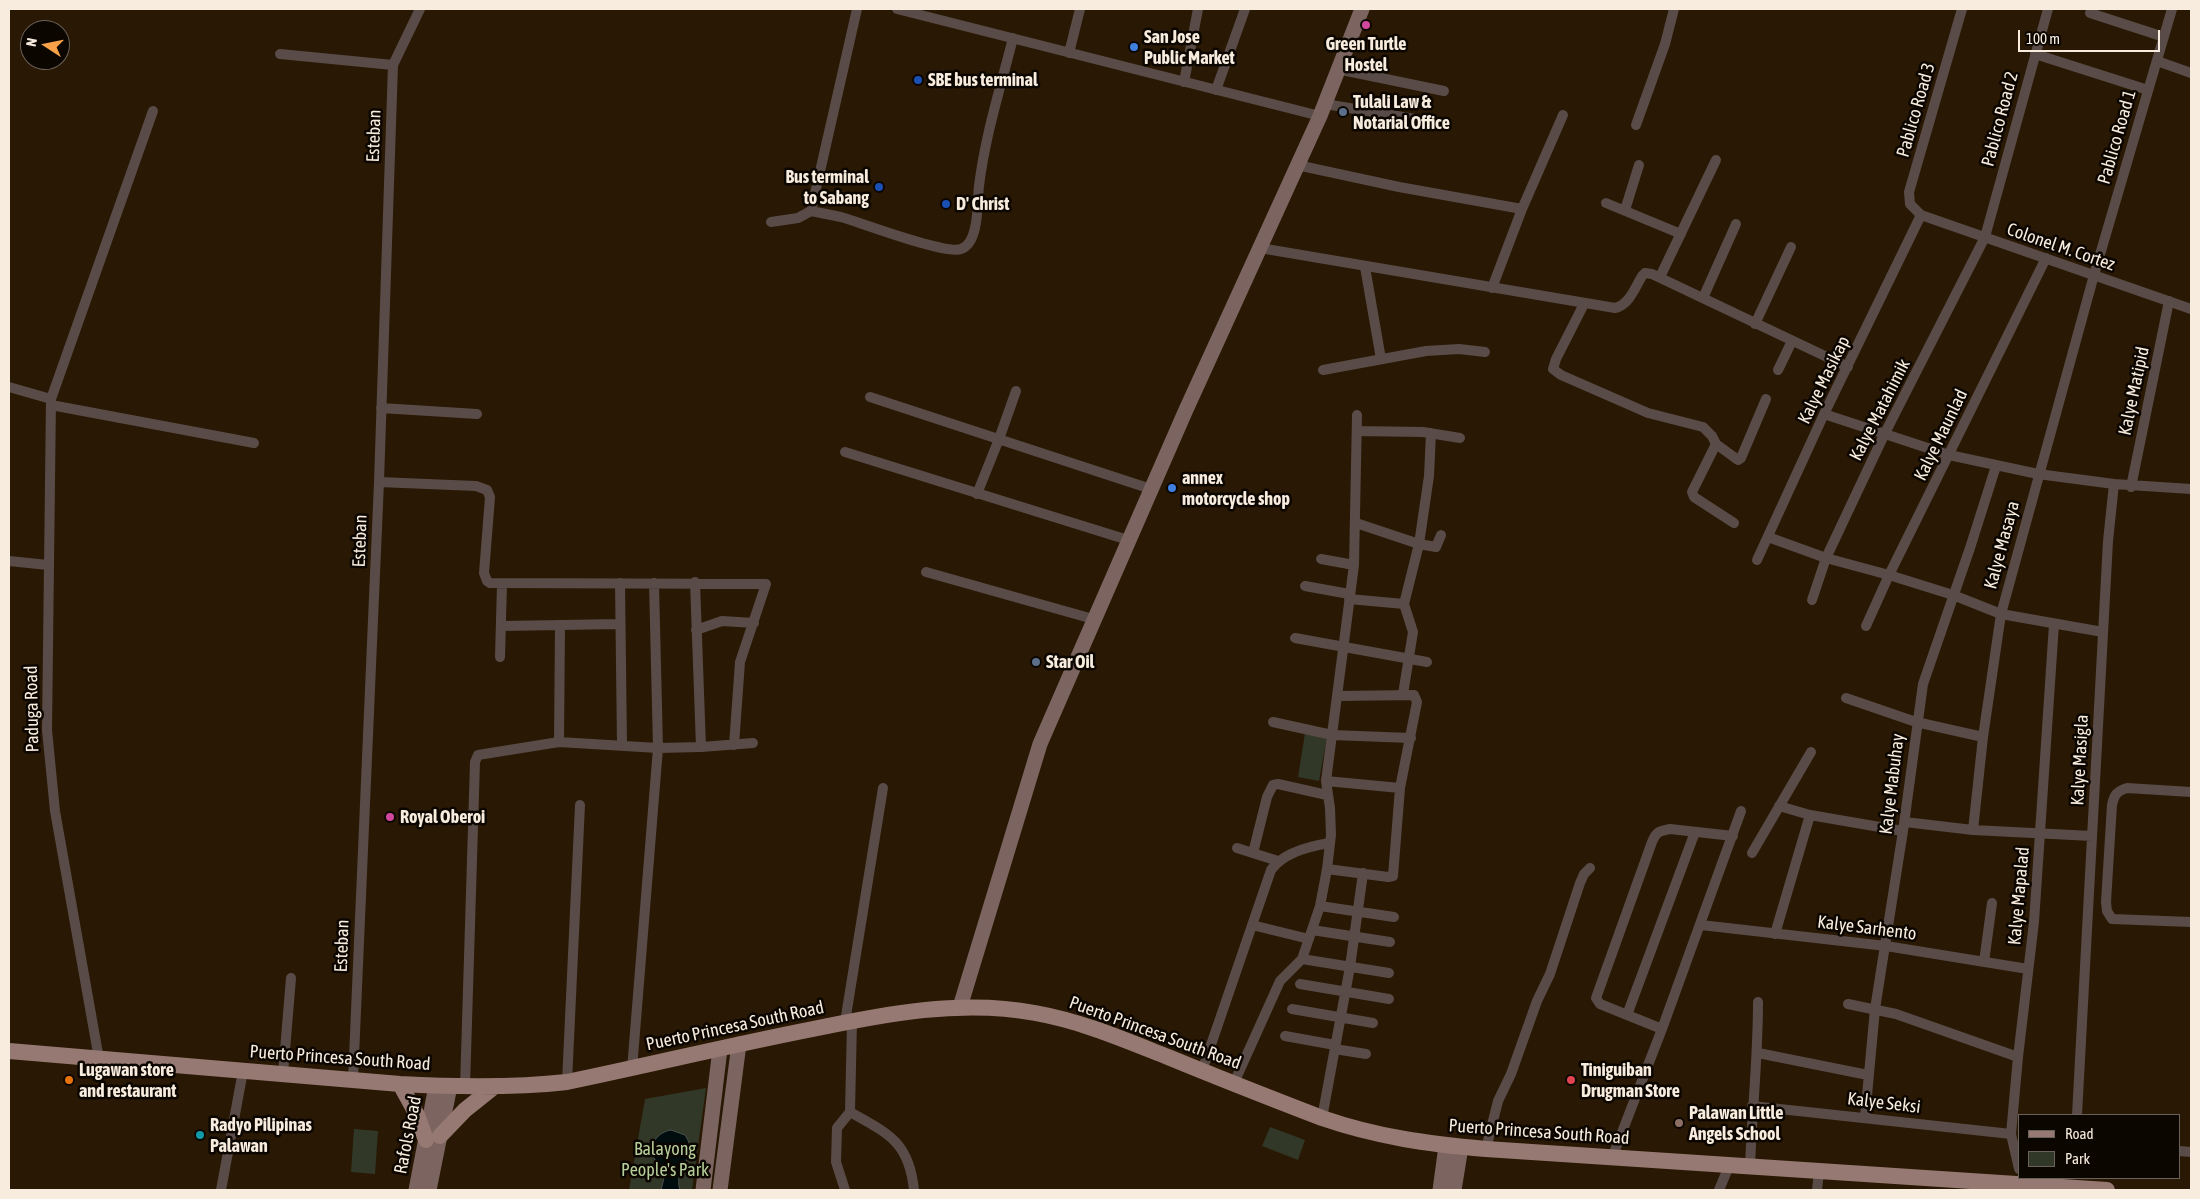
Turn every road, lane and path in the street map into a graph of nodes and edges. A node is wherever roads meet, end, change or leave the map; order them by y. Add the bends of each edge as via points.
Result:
1 (420, 9) edge
2 (857, 9) edge
3 (897, 9) edge
4 (1080, 9) edge
5 (1198, 9) edge
6 (1245, 9) edge
7 (1362, 9) edge
8 (1674, 9) edge
9 (1962, 9) edge
10 (2048, 9) edge
11 (2172, 9) edge
12 (2090, 13) dead end
13 (2164, 37) junction
14 (1013, 38) junction
15 (1069, 52) junction
16 (280, 54) dead end
17 (2034, 54) junction
18 (2157, 61) junction
19 (393, 65) junction
20 (1337, 70) junction
21 (2191, 73) edge
22 (1184, 82) junction
23 (1216, 90) junction
24 (2148, 90) junction
25 (1444, 91) dead end
26 (1322, 110) junction
27 (153, 111) dead end
28 (1563, 115) dead end
29 (1445, 124) dead end
30 (1636, 125) dead end
31 (1716, 160) dead end
32 (1297, 165) junction
33 (1638, 165) dead end
34 (1606, 203) dead end
35 (1522, 209) junction
36 (1625, 210) junction
37 (811, 211) junction
38 (1921, 215) junction
39 (771, 222) dead end
40 (1736, 224) dead end
41 (1681, 234) junction
42 (1985, 237) junction
43 (1791, 247) dead end
44 (1260, 248) junction
45 (2046, 258) junction
46 (1365, 267) junction
47 (2094, 275) junction
48 (1660, 278) junction
49 (1492, 288) junction
50 (1703, 298) junction
51 (2169, 301) junction
52 (1584, 304) junction
53 (2191, 309) edge
54 (1756, 324) junction
55 (1792, 341) junction
56 (1485, 352) dead end
57 (1381, 359) junction
58 (1848, 367) junction
59 (1323, 370) dead end
60 (1778, 370) dead end
61 (9, 387) edge
62 (1016, 391) dead end
63 (870, 397) dead end
64 (1766, 398) dead end
65 (51, 402) junction
66 (381, 408) junction
67 (477, 414) dead end
68 (1824, 414) junction
69 (1357, 415) dead end
70 (1358, 431) junction
71 (1431, 433) junction
72 (1884, 435) junction
73 (1460, 438) dead end
74 (999, 439) junction
75 (254, 443) dead end
76 (1716, 444) junction
77 (845, 452) dead end
78 (1949, 455) junction
79 (1996, 466) junction
80 (2038, 474) junction
81 (378, 482) junction
82 (2114, 484) junction
83 (2131, 487) junction
84 (1151, 489) junction
85 (2191, 489) edge
86 (977, 494) junction
87 (1356, 523) junction
88 (1734, 524) dead end
89 (1441, 535) dead end
90 (1768, 537) junction
91 (1128, 540) junction
92 (1419, 544) junction
93 (1826, 558) junction
94 (1322, 559) dead end
95 (1758, 560) dead end
96 (9, 561) edge
97 (48, 565) junction
98 (1354, 565) junction
99 (926, 572) dead end
100 (1889, 575) junction
101 (695, 582) junction
102 (620, 583) junction
103 (502, 584) junction
104 (654, 584) junction
105 (1305, 586) dead end
106 (1953, 595) junction
107 (1349, 596) junction
108 (1812, 600) dead end
109 (1404, 604) junction
110 (2001, 614) junction
111 (1093, 619) junction
112 (754, 623) junction
113 (620, 624) junction
114 (2054, 624) junction
115 (560, 625) junction
116 (502, 626) junction
117 (1866, 626) dead end
118 (696, 630) junction
119 (2103, 632) junction
120 (1295, 638) dead end
121 (1344, 647) junction
122 (500, 657) dead end
123 (1408, 659) junction
124 (1428, 662) dead end
125 (1403, 694) junction
126 (1337, 696) junction
127 (1846, 698) dead end
128 (1273, 722) dead end
129 (1916, 722) junction
130 (1332, 735) junction
131 (1983, 737) junction
132 (1411, 738) junction
133 (559, 742) junction
134 (753, 743) dead end
135 (734, 745) junction
136 (622, 746) junction
137 (700, 747) junction
138 (658, 748) junction
139 (1811, 752) dead end
140 (1326, 781) junction
141 (883, 788) dead end
142 (1400, 788) junction
143 (2191, 792) edge
144 (1327, 794) junction
145 (580, 805) dead end
146 (1778, 806) junction
147 (1741, 811) dead end
148 (1810, 815) junction
149 (1904, 827) junction
150 (1973, 830) junction
151 (1695, 832) junction
152 (2040, 834) junction
153 (1733, 836) junction
154 (2092, 836) junction
155 (1330, 842) junction
156 (1237, 848) dead end
157 (1253, 853) junction
158 (1752, 854) dead end
159 (1278, 861) junction
160 (1590, 868) dead end
161 (1327, 869) junction
162 (1363, 873) junction
163 (1992, 903) dead end
164 (1320, 906) junction
165 (1358, 912) junction
166 (1394, 917) dead end
167 (2191, 922) edge
168 (1252, 925) junction
169 (1701, 925) junction
170 (1775, 934) junction
171 (1310, 935) junction
172 (1354, 937) junction
173 (1390, 942) dead end
174 (1886, 946) junction
175 (1302, 959) junction
176 (1984, 962) junction
177 (1350, 967) junction
178 (2028, 969) junction
179 (1389, 973) dead end
180 (291, 978) dead end
181 (1300, 984) dead end
182 (1345, 992) junction
183 (1389, 999) dead end
184 (1758, 1002) dead end
185 (1848, 1004) dead end
186 (960, 1007) junction
187 (1292, 1009) dead end
188 (1875, 1009) junction
189 (1627, 1015) junction
190 (1340, 1018) junction
191 (848, 1022) junction
192 (1373, 1023) dead end
193 (1662, 1029) junction
194 (1285, 1036) dead end
195 (739, 1044) junction
196 (1335, 1047) junction
197 (720, 1049) junction
198 (9, 1052) edge
199 (1758, 1053) junction
200 (1366, 1054) dead end
201 (2018, 1056) junction
202 (99, 1059) junction
203 (632, 1069) junction
204 (243, 1071) junction
205 (1202, 1071) junction
206 (283, 1074) junction
207 (1868, 1075) junction
208 (353, 1080) junction
209 (567, 1082) junction
210 (1234, 1083) junction
211 (400, 1084) junction
212 (450, 1086) junction
213 (495, 1086) junction
214 (1752, 1106) junction
215 (850, 1112) junction
216 (2077, 1114) edge
217 (1865, 1117) junction
218 (1322, 1118) junction
219 (2011, 1134) junction
220 (433, 1138) junction
221 (1453, 1146) junction
222 (1486, 1149) junction
223 (1612, 1158) junction
224 (1729, 1166) junction
225 (2018, 1166) edge
226 (1750, 1167) junction
227 (1819, 1172) junction
228 (2021, 1182) edge
229 (2074, 1183) edge
230 (221, 1190) edge
231 (416, 1190) edge
232 (429, 1190) edge
233 (703, 1190) edge
234 (720, 1190) edge
235 (845, 1190) edge
236 (914, 1190) edge
237 (1440, 1190) edge
238 (1454, 1190) edge
239 (1719, 1190) edge
240 (1817, 1190) edge
241 (2107, 1190) edge

1 - 19 street, Esteban
2 - 37 street
3 - 14 street
4 - 15 street
5 - 22 street
6 - 23 street
7 - 20 street
8 - 30 street
9 - 38 street, Pablico Road 3 via 1909,192 1910,204
10 - 17 street, Pablico Road 2
11 - 13 street, Pablico Road 1
12 - 13 street
13 - 18 street, Pablico Road 1
14 - 15 street
14 - 37 street via 978,186 978,216 967,246 961,249 915,241 841,217
15 - 22 street
16 - 19 street
17 - 24 street
17 - 42 street, Pablico Road 2
18 - 21 street
18 - 24 street, Pablico Road 1
19 - 66 street, Esteban
20 - 25 street
20 - 26 street
22 - 23 street
23 - 26 street
24 - 47 street, Pablico Road 1
26 - 29 street
26 - 32 street
27 - 65 street, Paduga Road
28 - 35 street
31 - 41 street
32 - 35 street
32 - 44 street
33 - 36 street
34 - 36 street
35 - 49 street
36 - 41 street
37 - 39 street via 798,218
38 - 42 street, Colonel M. Cortez
38 - 58 street, Kalye Masikap
40 - 50 street
41 - 48 street
42 - 45 street, Colonel M. Cortez
42 - 72 street, Kalye Matahimik
43 - 54 street
44 - 46 street
44 - 84 street
45 - 47 street, Colonel M. Cortez
45 - 78 street, Kalye Maunlad
46 - 49 street
46 - 57 street
47 - 51 street, Colonel M. Cortez
47 - 80 street, Kalye Masaya
48 - 50 street
48 - 52 street via 1648,273 1642,276 1622,307
49 - 52 street
50 - 54 street
51 - 53 street, Colonel M. Cortez
51 - 83 street, Kalye Matipid
52 - 76 street via 1556,359 1555,372 1648,413 1703,428
54 - 55 street
55 - 58 street
55 - 60 street
56 - 57 street via 1426,351
57 - 59 street
58 - 68 street, Kalye Masikap
61 - 65 street
62 - 74 street
63 - 74 street
64 - 76 street via 1741,458 1735,460
65 - 75 street
65 - 97 street, Paduga Road
66 - 67 street
66 - 81 street, Esteban
68 - 72 street
68 - 90 street, Kalye Masikap
69 - 70 street
70 - 71 street
70 - 87 street
71 - 73 street
71 - 92 street via 1429,476
72 - 78 street
72 - 93 street, Kalye Matahimik
74 - 84 street
74 - 86 street
76 - 88 street via 1692,492
77 - 86 street
78 - 79 street
78 - 100 street, Kalye Maunlad
79 - 80 street
79 - 106 street, Kalye Mabuhay
80 - 82 street
80 - 110 street, Kalye Masaya
81 - 103 street via 476,486 487,490 490,497 484,573 487,581
81 - 208 street, Esteban
82 - 83 street
82 - 119 street, Kalye Masigla
83 - 85 street
84 - 91 street
86 - 91 street
87 - 92 street
87 - 98 street
89 - 92 street via 1437,547
90 - 93 street
90 - 95 street, Kalye Masikap
91 - 111 street
92 - 109 street
93 - 100 street
93 - 108 street, Kalye Matahimik
94 - 98 street
96 - 97 street
97 - 202 street, Paduga Road via 47,730 55,811
98 - 107 street
99 - 111 street
100 - 106 street
100 - 117 street, Kalye Maunlad
101 - 104 street
101 - 112 street via 766,584
101 - 118 street
102 - 103 street
102 - 104 street
102 - 113 street
103 - 116 street
104 - 138 street
105 - 107 street
106 - 110 street
106 - 129 street, Kalye Mabuhay via 1923,684
107 - 109 street
107 - 121 street
109 - 123 street via 1413,632
110 - 114 street
110 - 131 street, Kalye Masaya
111 - 186 street via 1040,744
112 - 118 street via 722,621
112 - 135 street via 738,671
113 - 115 street
113 - 136 street
114 - 119 street
114 - 152 street, Kalye Mapalad
115 - 116 street
115 - 133 street
116 - 122 street
118 - 137 street
119 - 154 street, Kalye Masigla
120 - 121 street
121 - 123 street
121 - 126 street
123 - 124 street
123 - 125 street
125 - 126 street
125 - 132 street via 1414,695 1417,702
126 - 130 street
127 - 129 street
128 - 130 street
129 - 131 street
129 - 149 street, Kalye Mabuhay
130 - 132 street
130 - 140 street
131 - 150 street, Kalye Masaya
132 - 142 street
133 - 136 street
133 - 212 street via 481,754 474,762
134 - 135 street
135 - 137 street
136 - 138 street
137 - 138 street
138 - 203 street
139 - 146 street
140 - 142 street
140 - 144 street
141 - 191 street
142 - 162 street via 1393,876
143 - 167 street via 2127,788 2118,791 2112,805 2106,902 2112,919
144 - 155 street via 1331,815
144 - 157 street via 1273,785
145 - 209 street
146 - 148 street
146 - 158 street
147 - 153 street
148 - 149 street
148 - 170 street
149 - 150 street
149 - 174 street, Kalye Mabuhay
150 - 152 street
151 - 153 street
151 - 189 street
151 - 189 street via 1660,830 1652,842 1596,998 1600,1004
152 - 154 street
152 - 178 street, Kalye Mapalad
153 - 169 street
154 - 216 street, Kalye Masigla
155 - 159 street
155 - 161 street
156 - 157 street
157 - 159 street
159 - 168 street via 1266,881
160 - 222 street via 1580,883 1550,974 1498,1101
161 - 162 street
161 - 164 street
162 - 165 street
163 - 176 street
164 - 165 street
164 - 171 street
165 - 166 street
165 - 172 street
168 - 171 street
168 - 205 street
169 - 170 street, Kalye Sarhento
169 - 193 street
170 - 174 street, Kalye Sarhento
171 - 172 street
171 - 175 street
172 - 173 street
172 - 177 street
174 - 176 street, Kalye Sarhento
174 - 188 street, Kalye Mabuhay
175 - 177 street
175 - 210 street via 1276,988
176 - 178 street, Kalye Sarhento
177 - 179 street
177 - 182 street
178 - 201 street, Kalye Mapalad
180 - 206 street
181 - 182 street
182 - 183 street
182 - 190 street
184 - 199 street
185 - 188 street
186 - 191 main road, Puerto Princesa South Road
186 - 205 main road, Puerto Princesa South Road via 1003,1008 1074,1022
187 - 190 street
188 - 201 street
188 - 207 street, Kalye Mabuhay
189 - 193 street
190 - 192 street
190 - 196 street
191 - 195 main road, Puerto Princesa South Road
191 - 215 street
193 - 223 street
194 - 196 street
195 - 197 main road, Puerto Princesa South Road
195 - 234 street
196 - 200 street
196 - 218 street
197 - 203 main road, Puerto Princesa South Road
197 - 233 street
198 - 202 main road, Puerto Princesa South Road
199 - 207 street
199 - 214 street
201 - 219 street, Kalye Mapalad
202 - 204 main road, Puerto Princesa South Road
203 - 209 main road, Puerto Princesa South Road
204 - 206 main road, Puerto Princesa South Road
204 - 230 street
205 - 210 main road, Puerto Princesa South Road
206 - 208 main road, Puerto Princesa South Road
207 - 217 street, Kalye Mabuhay
208 - 211 main road, Puerto Princesa South Road
209 - 213 main road, Puerto Princesa South Road
210 - 218 main road, Puerto Princesa South Road
211 - 212 main road, Puerto Princesa South Road
211 - 220 main road
212 - 213 main road, Puerto Princesa South Road
212 - 220 street, Rafols Road
213 - 220 main road
214 - 217 street, Kalye Seksi
214 - 226 street
215 - 235 street via 837,1128 836,1162
215 - 236 street via 891,1135 908,1160
217 - 219 street, Kalye Seksi
218 - 221 main road, Puerto Princesa South Road via 1371,1134
219 - 225 street, Kalye Mapalad
220 - 231 street, Rafols Road
220 - 232 street, Rafols Road
221 - 222 main road, Puerto Princesa South Road
221 - 237 street
221 - 238 street
222 - 223 main road, Puerto Princesa South Road
223 - 224 main road, Puerto Princesa South Road
224 - 226 main road, Puerto Princesa South Road
224 - 239 street
226 - 227 main road, Puerto Princesa South Road
227 - 228 main road, Puerto Princesa South Road
227 - 240 street
228 - 229 main road, Puerto Princesa South Road
229 - 241 main road, Puerto Princesa South Road

